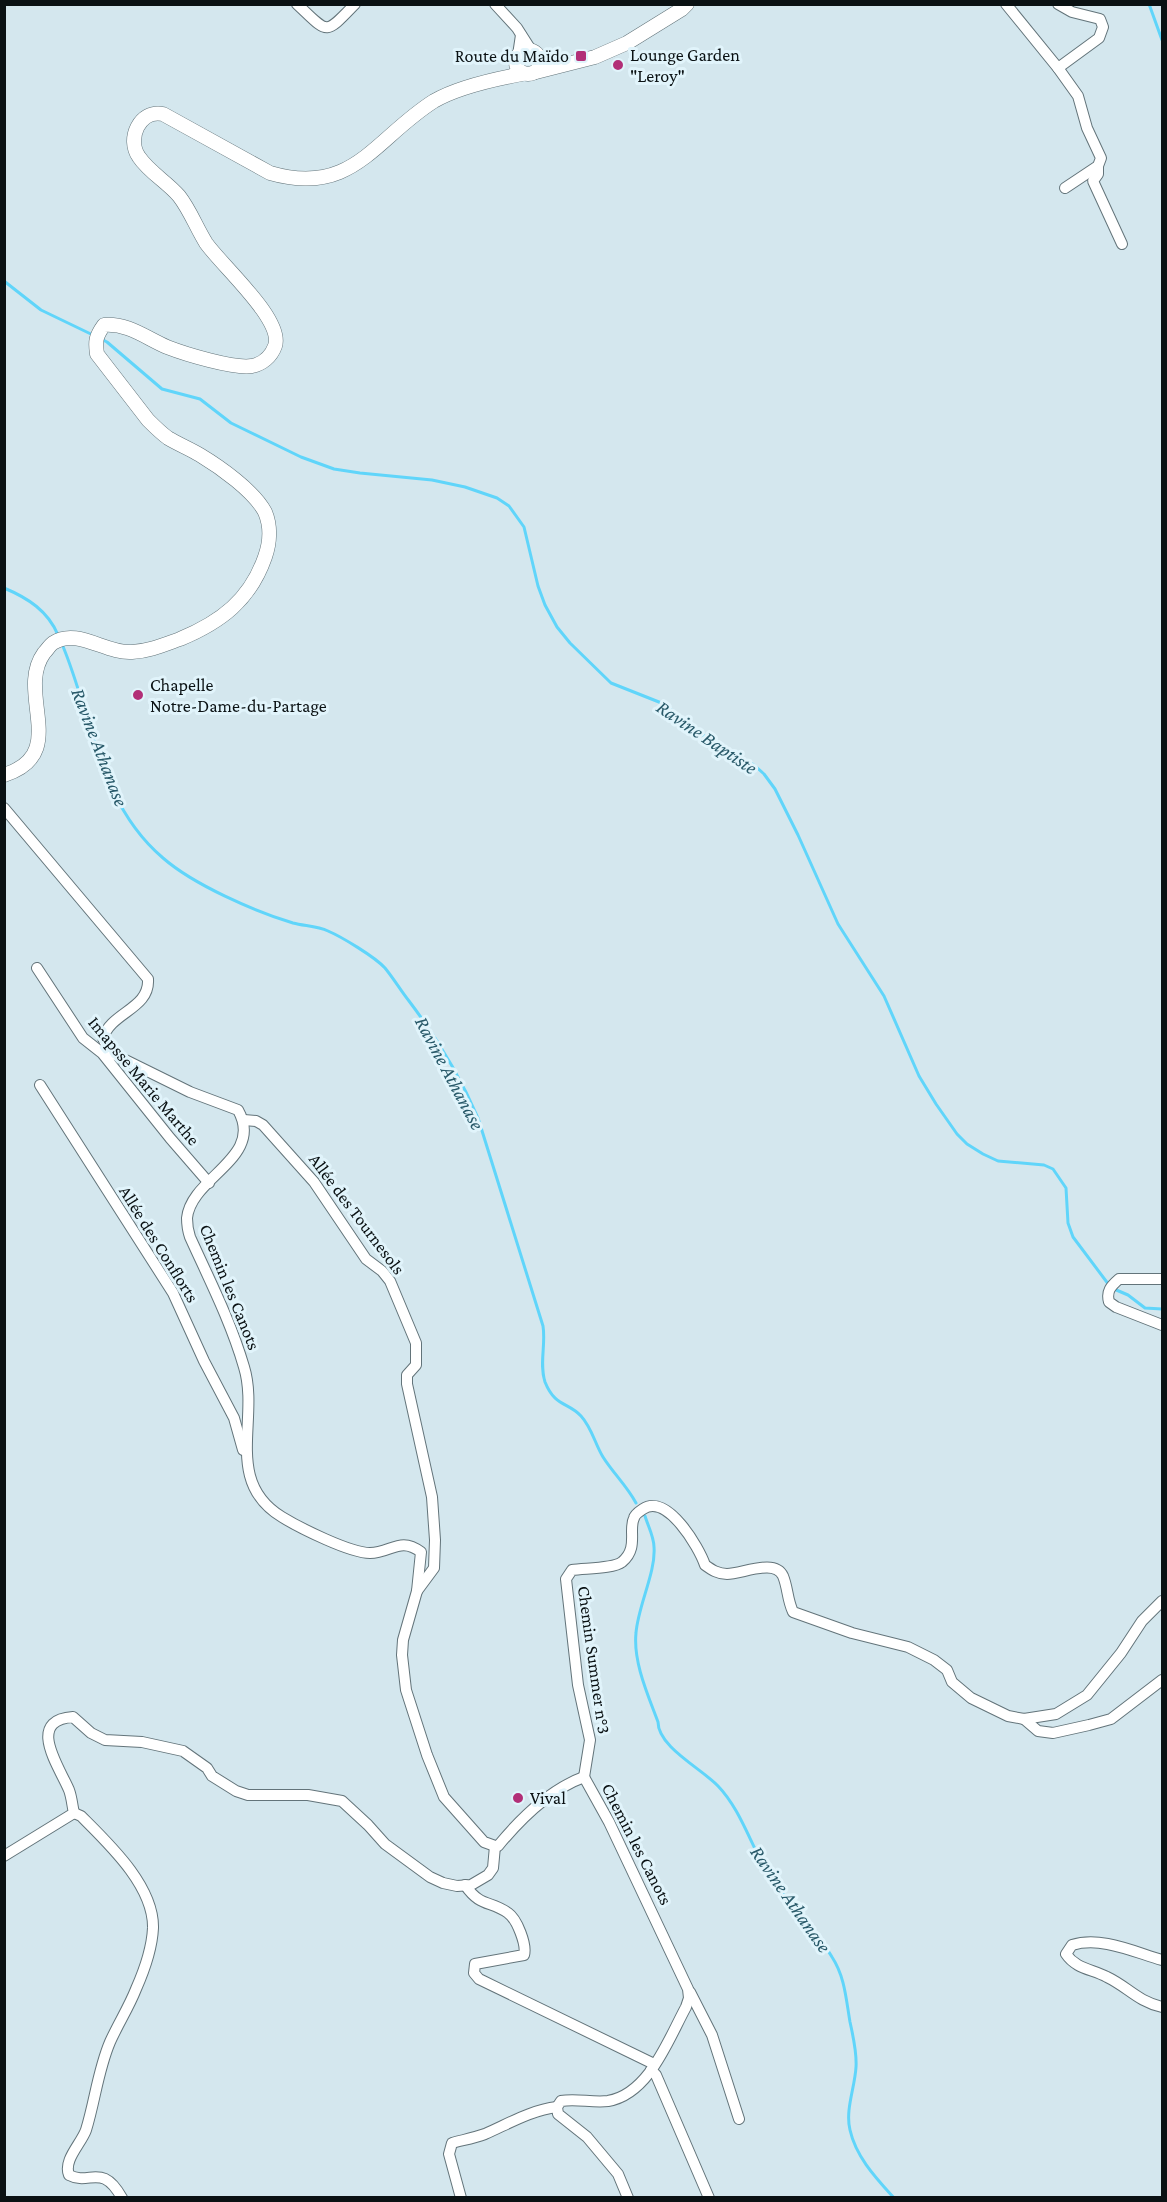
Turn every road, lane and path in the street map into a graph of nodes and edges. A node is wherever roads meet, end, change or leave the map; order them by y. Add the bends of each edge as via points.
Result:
1 (297, 4) edge
2 (355, 4) edge
3 (495, 4) edge
4 (687, 4) edge
5 (1006, 4) edge
6 (1058, 4) edge
7 (527, 62) junction
8 (1058, 68) junction
9 (1098, 166) junction
10 (1065, 188) dead end
11 (1122, 244) dead end
12 (4, 775) edge
13 (4, 808) edge
14 (37, 968) dead end
15 (40, 1085) dead end
16 (244, 1120) junction
17 (209, 1183) junction
18 (1162, 1279) edge
19 (1162, 1325) edge
20 (247, 1462) junction
21 (417, 1592) junction
22 (1162, 1601) edge
23 (1162, 1680) edge
24 (1024, 1719) junction
25 (585, 1777) junction
26 (74, 1813) junction
27 (495, 1846) junction
28 (4, 1856) edge
29 (465, 1885) junction
30 (1162, 1960) edge
31 (688, 1989) junction
32 (1162, 2007) edge
33 (653, 2067) junction
34 (557, 2107) junction
35 (739, 2119) dead end
36 (122, 2198) edge
37 (461, 2198) edge
38 (628, 2198) edge
39 (709, 2198) edge

1 - 2 street via 321,27 328,28 334,27
3 - 7 street via 521,35
4 - 7 main road via 627,43 595,57 558,66
5 - 8 street
6 - 8 street via 1100,19 1103,27 1099,38
7 - 12 main road via 501,78 435,100 349,169 329,177 307,180 270,173 163,114 143,118 136,127 134,144 139,157 179,196 217,257 254,297 272,325 276,344 264,362 231,365 170,348 113,324 104,325 98,334 97,354 148,420 252,495 265,512 269,544 260,570 243,598 204,629 150,651 100,647 78,638 52,643 35,674 35,754 24,766
8 - 9 street via 1078,96 1101,158
9 - 10 street
9 - 11 street via 1093,181
13 - 16 street via 148,979 144,999 106,1029 103,1038 108,1049 190,1092 238,1110
14 - 17 street, Imapsse Marie Marthe via 82,1038 102,1053
15 - 20 street, Allée des Conflorts via 173,1293 234,1418
16 - 17 street, Chemin les Canots via 246,1130 236,1153
16 - 21 street, Allée des Tournesols via 263,1125 314,1182 366,1259 390,1281 416,1342 416,1365 407,1376 407,1384 432,1497 435,1540 434,1568
17 - 20 street, Chemin les Canots via 194,1199 187,1226 245,1368
18 - 19 street via 1119,1279 1107,1294 1116,1307
20 - 21 street, Chemin les Canots via 259,1497 280,1516 310,1532 362,1553 412,1545 421,1552
21 - 27 street, Chemin les Canots via 402,1655 416,1725 444,1797 484,1842
22 - 24 street, Chemin Summer n°3 via 1142,1621 1088,1695 1056,1714
23 - 24 street via 1112,1719 1053,1733 1038,1731
24 - 25 street, Chemin Summer n°3 via 1008,1716 971,1698 952,1682 947,1670 908,1647 793,1612 787,1601 783,1574 777,1569 718,1573 705,1565 701,1552 670,1514 648,1506 633,1519 633,1543 622,1562 572,1570 566,1579 578,1685 590,1740
25 - 27 street, Chemin les Canots via 548,1798
25 - 31 street, Chemin les Canots
26 - 28 street
26 - 29 street via 48,1734 57,1720 73,1717 105,1740 142,1742 183,1751 212,1776 248,1795 308,1795 342,1801 385,1844 430,1877
26 - 36 street via 118,1856 147,1897 152,1914 151,1944 142,1974 104,2058 85,2131 67,2164 69,2175 105,2179
27 - 29 street via 493,1868 488,1875
29 - 33 street via 472,1896 511,1916 526,1944 524,1955 475,1964 474,1973 479,1979
30 - 32 street via 1108,1944 1083,1942 1072,1945 1066,1954 1072,1963 1108,1977 1134,1996
31 - 33 street via 686,2007
31 - 35 street, Chemin les Canots via 712,2035
33 - 34 street via 638,2086 620,2098 605,2102 566,2100
33 - 39 street
34 - 37 street via 452,2143 449,2154
34 - 38 street via 558,2114 588,2137 618,2174

